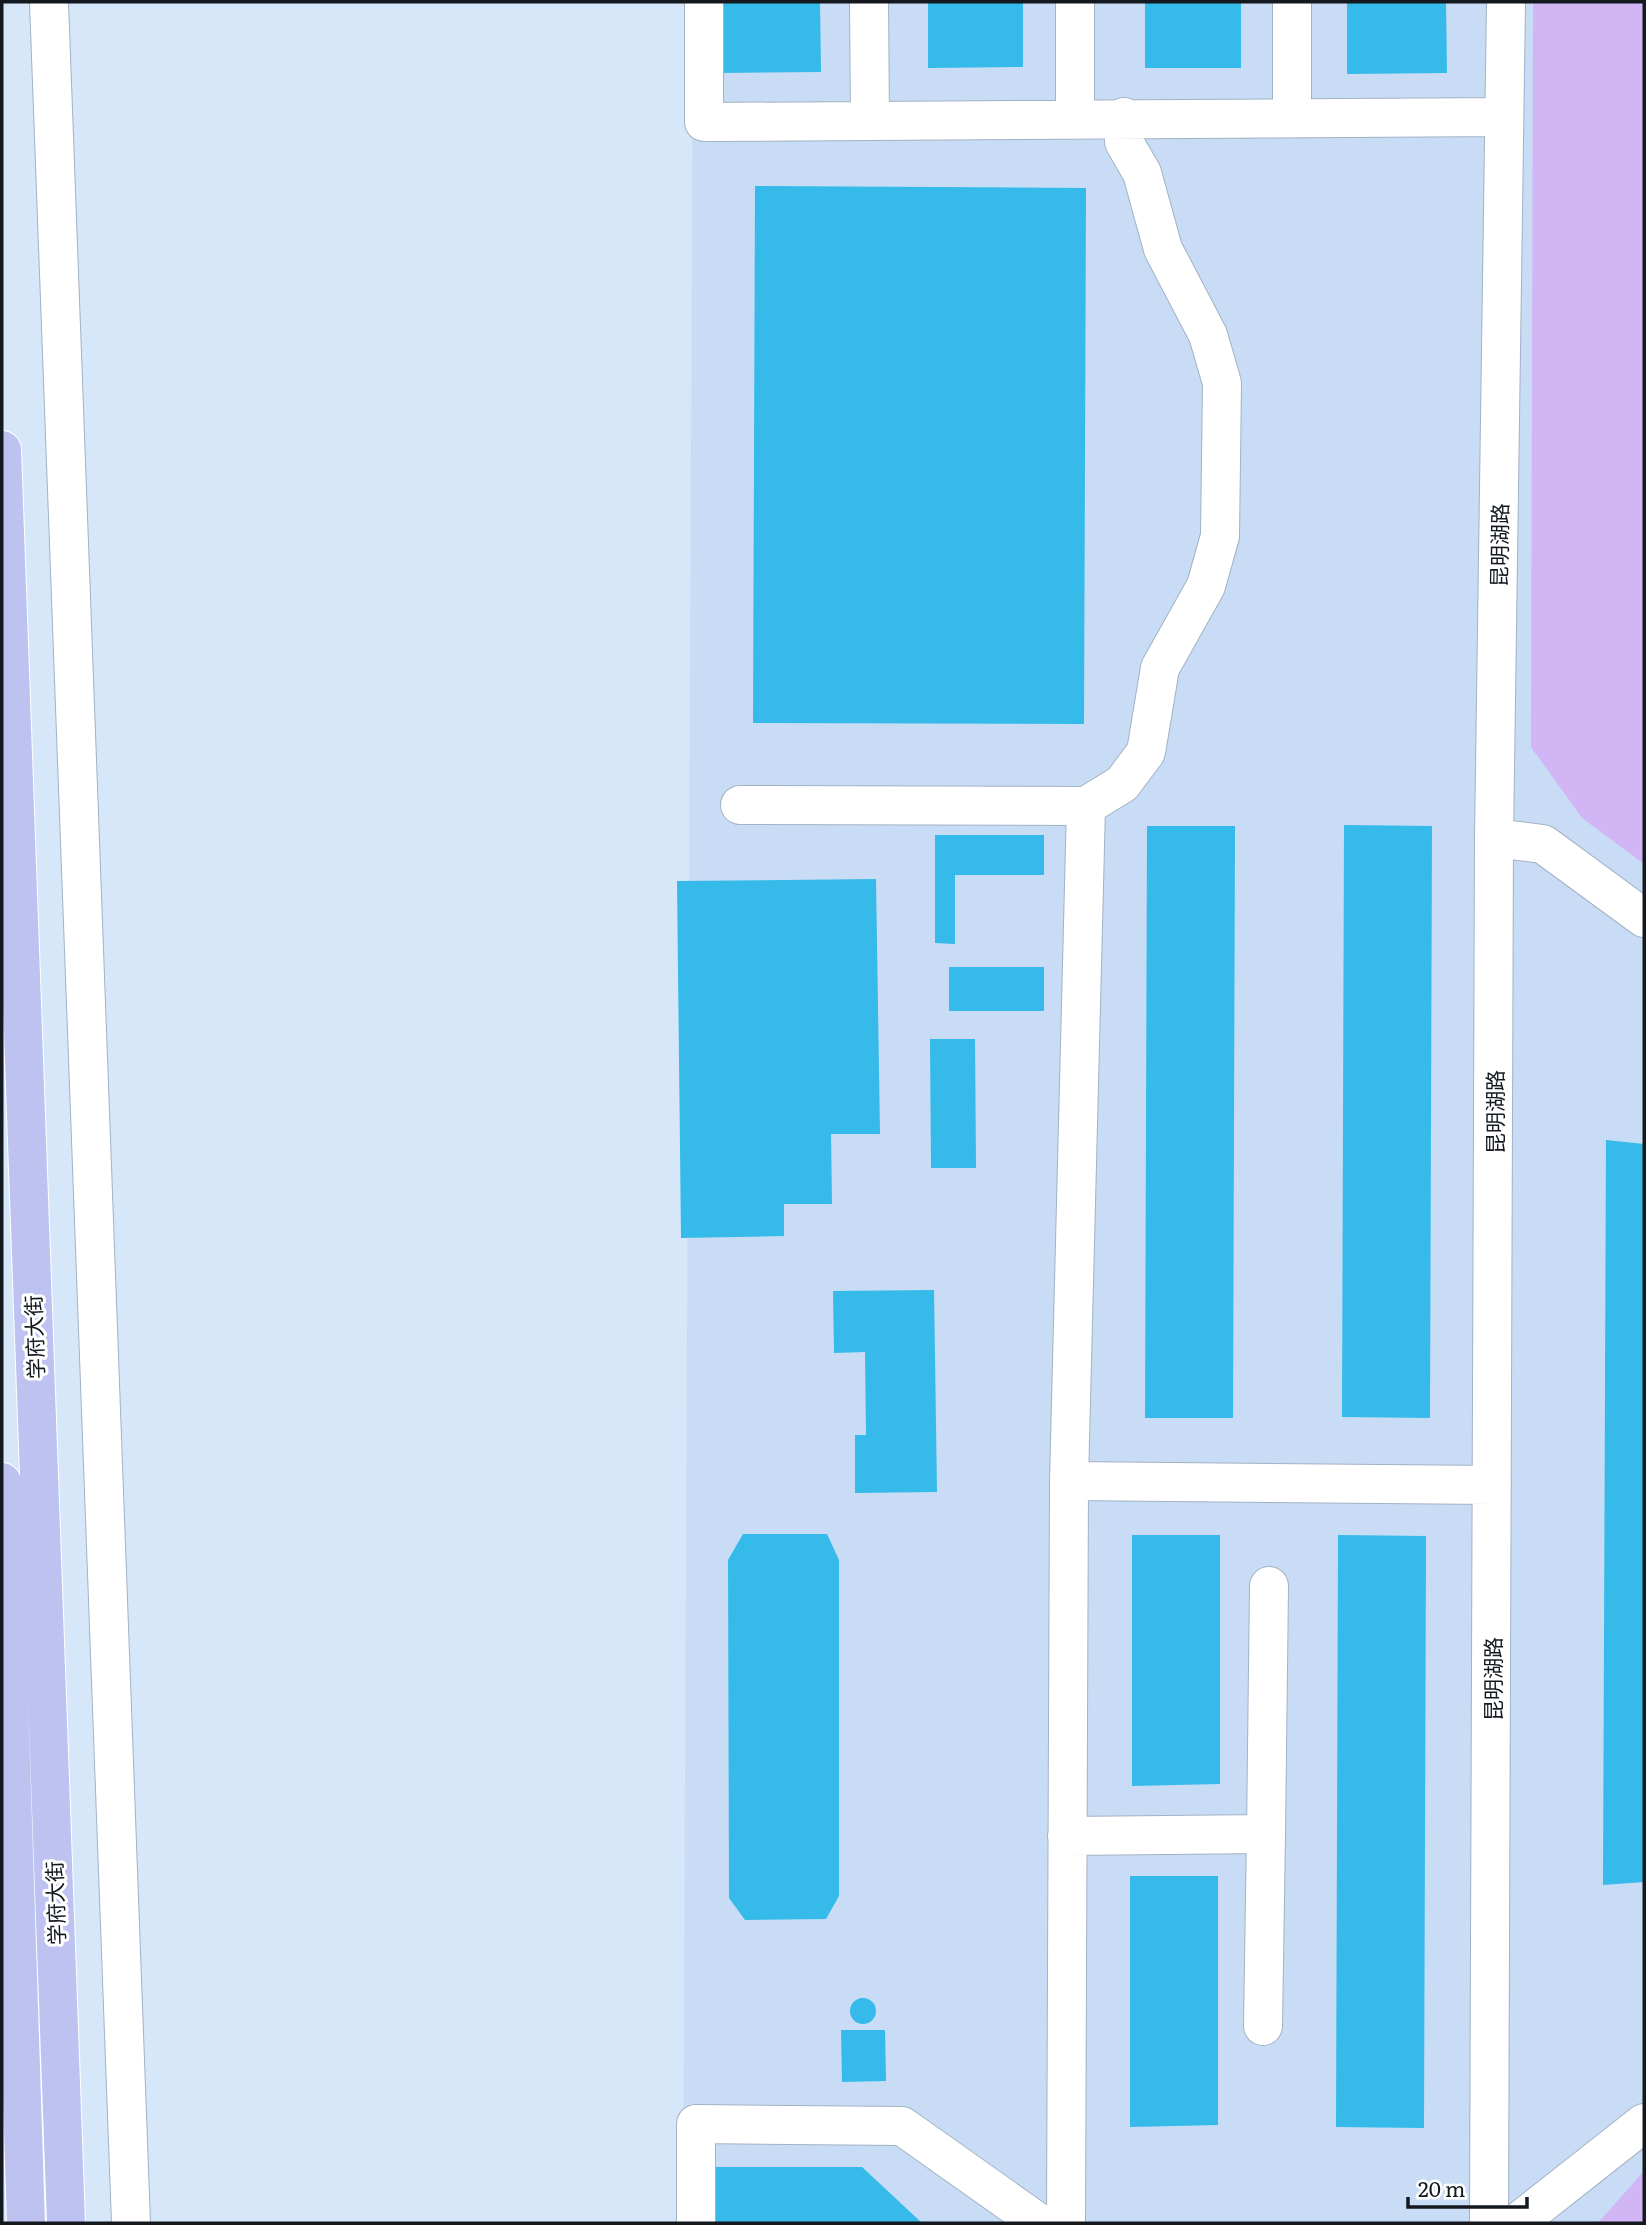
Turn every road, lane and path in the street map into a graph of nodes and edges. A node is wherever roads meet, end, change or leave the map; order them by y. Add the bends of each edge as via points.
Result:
1 (49, 2) edge
2 (704, 2) edge
3 (869, 2) edge
4 (1074, 2) edge
5 (1292, 2) edge
6 (1506, 2) edge
7 (1075, 117) junction
8 (1124, 117) junction
9 (1292, 117) junction
10 (1504, 117) junction
11 (870, 121) junction
12 (2, 450) edge
13 (740, 804) dead end
14 (1086, 806) junction
15 (1494, 838) junction
16 (1644, 918) edge
17 (1069, 1481) junction
18 (2, 1482) edge
19 (1492, 1485) junction
20 (1269, 1586) dead end
21 (1266, 1834) junction
22 (1067, 1836) junction
23 (1264, 2026) dead end
24 (1644, 2123) edge
25 (26, 2223) edge
26 (66, 2223) edge
27 (131, 2223) edge
28 (696, 2223) edge
29 (1039, 2223) edge
30 (1066, 2223) edge
31 (1489, 2223) edge
32 (1517, 2223) edge

1 - 27 street
2 - 11 street via 704,122
3 - 11 street
4 - 7 street
5 - 9 street
6 - 10 street, 昆明湖路
7 - 8 street
7 - 11 street
8 - 9 street
8 - 14 street via 1124,142 1142,173 1163,249 1208,335 1222,383 1220,536 1206,586 1160,668 1146,752 1122,784
9 - 10 street
10 - 15 street, 昆明湖路
12 - 26 main road, 学府大街
13 - 14 street
14 - 17 street
15 - 16 street via 1544,844
15 - 19 street, 昆明湖路
17 - 19 street
17 - 22 street
18 - 25 main road, 学府大街
19 - 31 street, 昆明湖路
20 - 21 street
21 - 22 street
21 - 23 street
22 - 30 street
24 - 32 street
28 - 29 street via 696,2124 902,2126

